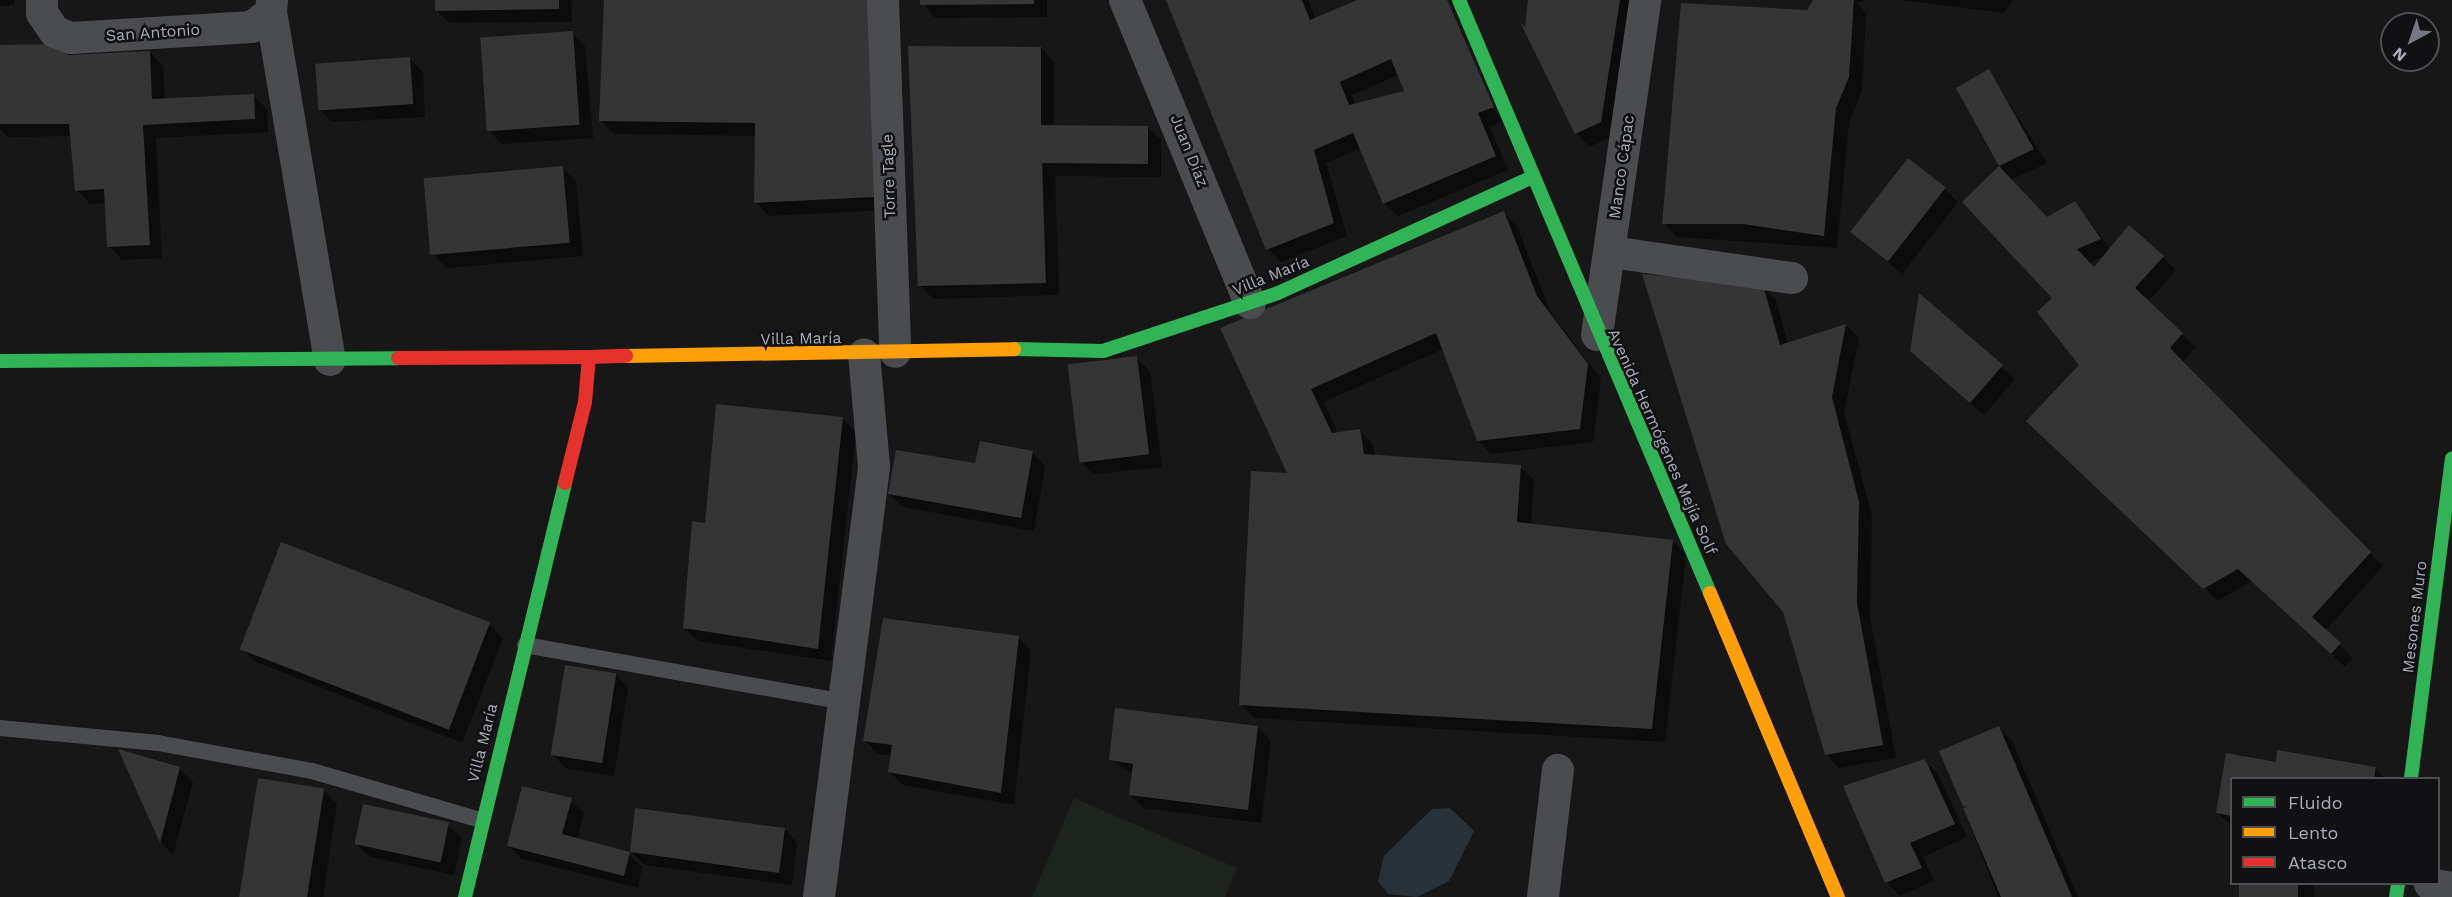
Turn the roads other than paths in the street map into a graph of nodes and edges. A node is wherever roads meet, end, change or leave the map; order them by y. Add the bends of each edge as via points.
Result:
1 (42, 0) edge
2 (883, 0) edge
3 (1125, 0) edge
4 (1459, 0) edge
5 (1645, 0) edge
6 (271, 6) edge
7 (1533, 177) junction
8 (1611, 252) junction
9 (1792, 278) dead end
10 (1250, 303) junction
11 (1597, 335) junction
12 (895, 352) junction
13 (864, 354) junction
14 (589, 357) junction
15 (330, 360) junction
16 (0, 362) edge
17 (2452, 459) edge
18 (525, 645) junction
19 (846, 702) junction
20 (0, 728) edge
21 (1558, 770) dead end
22 (2411, 777) edge
23 (481, 820) junction
24 (2436, 885) edge
25 (2452, 888) edge
26 (465, 897) edge
27 (819, 897) edge
28 (1543, 897) edge
29 (1838, 897) edge

1 - 6 street, San Antonio via 42,13 55,32 70,38 252,27
2 - 12 street, Torre Tagle
3 - 10 street, Juan Díaz
4 - 7 main road, Avenida Hermógenes Mejía Solf
5 - 8 street, Manco Cápac
6 - 15 street
7 - 10 main road, Villa María
7 - 11 main road, Avenida Hermógenes Mejía Solf
8 - 9 street
8 - 11 street, Manco Cápac
10 - 12 main road, Villa María via 1103,351
11 - 29 main road, Avenida Hermógenes Mejía Solf
12 - 13 main road, Villa María
13 - 14 main road, Villa María
13 - 19 street via 874,466
14 - 15 main road
14 - 18 main road, Villa María via 585,402
15 - 16 main road
17 - 22 main road, Mesones Muro
18 - 19 lane
18 - 23 main road, Villa María
19 - 27 street
20 - 23 lane via 158,742 301,769
21 - 28 street
23 - 26 main road, Villa María
24 - 25 street

